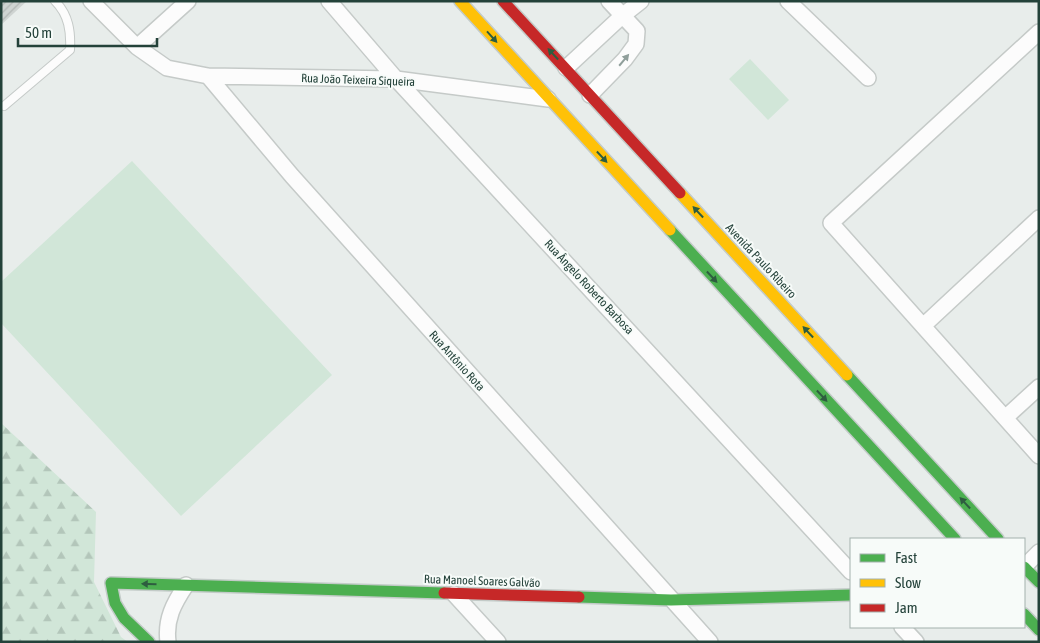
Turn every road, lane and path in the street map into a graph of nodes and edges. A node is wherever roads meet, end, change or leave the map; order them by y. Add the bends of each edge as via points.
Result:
1 (55, 1) edge
2 (92, 1) edge
3 (188, 1) edge
4 (329, 1) edge
5 (460, 1) edge
6 (503, 1) edge
7 (609, 1) edge
8 (641, 1) edge
9 (788, 1) edge
10 (622, 16) junction
11 (1039, 32) edge
12 (137, 47) junction
13 (566, 68) junction
14 (208, 76) junction
15 (396, 78) junction
16 (868, 78) dead end
17 (590, 94) junction
18 (548, 99) junction
19 (4, 106) dead end
20 (1039, 218) edge
21 (923, 326) junction
22 (1039, 387) edge
23 (1005, 418) junction
24 (1039, 456) edge
25 (954, 538) edge
26 (997, 538) edge
27 (1039, 552) edge
28 (1025, 566) edge
29 (1025, 568) edge
30 (850, 571) edge
31 (1039, 582) edge
32 (186, 585) junction
33 (454, 594) junction
34 (850, 595) edge
35 (671, 600) junction
36 (1025, 615) edge
37 (903, 628) edge
38 (1039, 630) edge
39 (149, 642) edge
40 (168, 642) edge
41 (498, 642) edge
42 (710, 642) edge
43 (916, 642) edge

1 - 19 lane via 62,8 71,32 70,50
2 - 12 street
3 - 12 street
4 - 15 street, Rua Ângelo Roberto Barbosa
5 -> 18 street
13 -> 6 street, Avenida Paulo Ribeiro
7 - 10 street
8 - 10 street
9 - 16 street
10 - 13 street
17 -> 10 street via 626,59 636,44 637,31
11 - 21 street via 831,223
12 - 14 street, Rua João Teixeira Siqueira via 167,68
13 - 17 street, Avenida Paulo Ribeiro
14 - 15 street, Rua João Teixeira Siqueira
14 - 35 street, Rua Antônio Rota via 305,190
15 - 18 street, Rua João Teixeira Siqueira
15 - 30 street, Rua Ângelo Roberto Barbosa
26 -> 17 street, Avenida Paulo Ribeiro
18 -> 25 street
20 - 21 street
21 - 23 street
22 - 23 street
23 - 24 street
27 - 28 street
29 - 31 street
32 - 33 street, Rua Manoel Soares Galvão
32 -> 39 street, Rua Manoel Soares Galvão via 111,583 115,603 124,618
32 - 40 street via 168,618
33 - 35 street, Rua Manoel Soares Galvão
33 - 41 street
34 - 35 street, Rua Manoel Soares Galvão
35 - 42 street, Rua Antônio Rota
36 - 38 street
37 - 43 street

